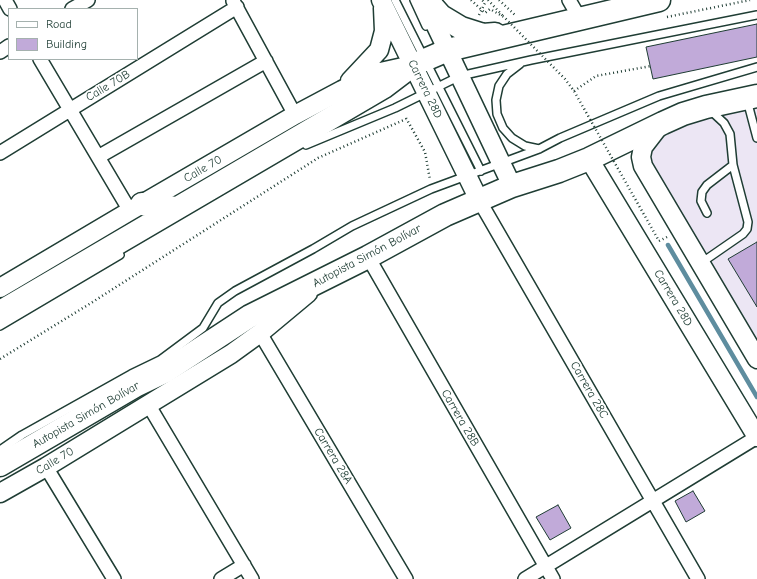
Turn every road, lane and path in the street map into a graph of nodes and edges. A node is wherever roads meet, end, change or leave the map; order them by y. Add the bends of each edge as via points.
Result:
1 (88, 0) edge
2 (381, 0) edge
3 (395, 0) edge
4 (414, 0) edge
5 (425, 0) edge
6 (429, 0) edge
7 (471, 0) edge
8 (482, 0) edge
9 (488, 0) edge
10 (499, 0) edge
11 (569, 0) edge
12 (659, 0) edge
13 (235, 4) edge
14 (74, 8) edge
15 (506, 8) dead end
16 (757, 15) edge
17 (504, 17) junction
18 (477, 19) dead end
19 (580, 19) junction
20 (528, 30) junction
21 (430, 33) dead end
22 (434, 55) junction
23 (41, 60) edge
24 (531, 60) junction
25 (266, 61) junction
26 (650, 66) dead end
27 (757, 67) edge
28 (454, 76) junction
29 (342, 90) junction
30 (433, 90) junction
31 (574, 91) junction
32 (752, 97) edge
33 (706, 107) junction
34 (395, 108) junction
35 (70, 109) junction
36 (296, 115) junction
37 (406, 119) junction
38 (663, 123) junction
39 (757, 138) edge
40 (539, 149) junction
41 (296, 150) dead end
42 (0, 153) edge
43 (98, 157) junction
44 (589, 159) junction
45 (502, 164) junction
46 (733, 164) junction
47 (474, 174) junction
48 (512, 186) junction
49 (432, 189) junction
50 (479, 200) junction
51 (136, 207) junction
52 (176, 208) junction
53 (707, 213) dead end
54 (659, 241) dead end
55 (128, 249) dead end
56 (368, 257) junction
57 (701, 264) junction
58 (326, 278) junction
59 (0, 288) edge
60 (0, 312) edge
61 (0, 326) edge
62 (260, 333) junction
63 (0, 359) edge
64 (757, 359) edge
65 (148, 404) junction
66 (757, 437) edge
67 (0, 450) edge
68 (0, 465) edge
69 (46, 467) junction
70 (0, 493) edge
71 (653, 501) junction
72 (244, 565) junction
73 (545, 566) junction
74 (114, 579) edge
75 (221, 579) edge
76 (252, 579) edge
77 (406, 579) edge
78 (525, 579) edge
79 (553, 579) edge
80 (698, 579) edge

1 - 14 street
2 - 22 street, Carrera 28D
2 - 29 street via 384,31 378,50
3 - 22 lane
4 - 21 lane
5 - 22 street, Carrera 28D
6 - 20 highway via 441,16 471,32 483,35
7 - 17 path, bridge via 485,13 490,9
8 - 18 path via 485,3
9 - 17 path
10 - 15 path
11 - 19 street
12 - 19 highway
13 - 25 street
13 - 35 street, Calle 70B
16 - 24 lane
17 - 31 path, bridge
19 - 20 highway
20 - 22 highway
22 - 28 street, Carrera 28D
22 - 29 street, Calle 70 via 376,73
22 - 30 street, Carrera 28D
22 - 52 highway via 384,87
23 - 35 street
24 - 28 lane
24 - 40 lane via 506,74 499,86 497,114 503,128 512,138 524,146
25 - 36 street
25 - 43 street
26 - 31 path via 596,76
27 - 40 lane via 659,96
28 - 30 lane
28 - 45 street, Carrera 28D
29 - 36 street, Calle 70
30 - 34 lane
30 - 47 street, Carrera 28D
31 - 54 path, bridge
32 - 33 highway, Autopista Simón Bolívar
32 - 39 lane
33 - 38 highway, Autopista Simón Bolívar
33 - 46 lane via 724,123 730,134
34 - 37 path
34 - 41 lane via 309,142
35 - 42 street, Calle 70B
35 - 43 street
36 - 51 street, Calle 70
37 - 49 path via 425,152
37 - 63 path via 318,158
38 - 44 highway, Autopista Simón Bolívar
38 - 57 street via 643,147 642,161
40 - 45 lane
43 - 51 street
44 - 48 highway, Autopista Simón Bolívar
44 - 66 street, Carrera 28D
45 - 47 lane
45 - 48 street, Carrera 28D
46 - 53 lane via 702,192 701,201
46 - 57 lane via 748,222 747,229
47 - 49 lane
47 - 50 street, Carrera 28D
48 - 50 highway, Autopista Simón Bolívar
49 - 67 lane via 352,226 235,291 218,303 203,328 160,360 29,431
50 - 56 highway, Autopista Simón Bolívar via 445,215
50 - 71 street, Carrera 28C
51 - 52 highway
51 - 59 street, Calle 70
52 - 60 highway
55 - 61 lane
56 - 58 highway, Autopista Simón Bolívar
56 - 73 street, Carrera 28B
57 - 64 street
58 - 62 street, Calle 70
58 - 68 highway, Autopista Simón Bolívar via 250,316 166,371 137,385
62 - 65 street, Calle 70 via 231,354
62 - 77 street, Carrera 28A
65 - 69 street, Calle 70
65 - 72 street
66 - 71 street
69 - 70 street, Calle 70
69 - 74 street
71 - 73 street
71 - 80 street, Carrera 28C
72 - 75 street
72 - 76 street
73 - 78 street
73 - 79 street, Carrera 28B

